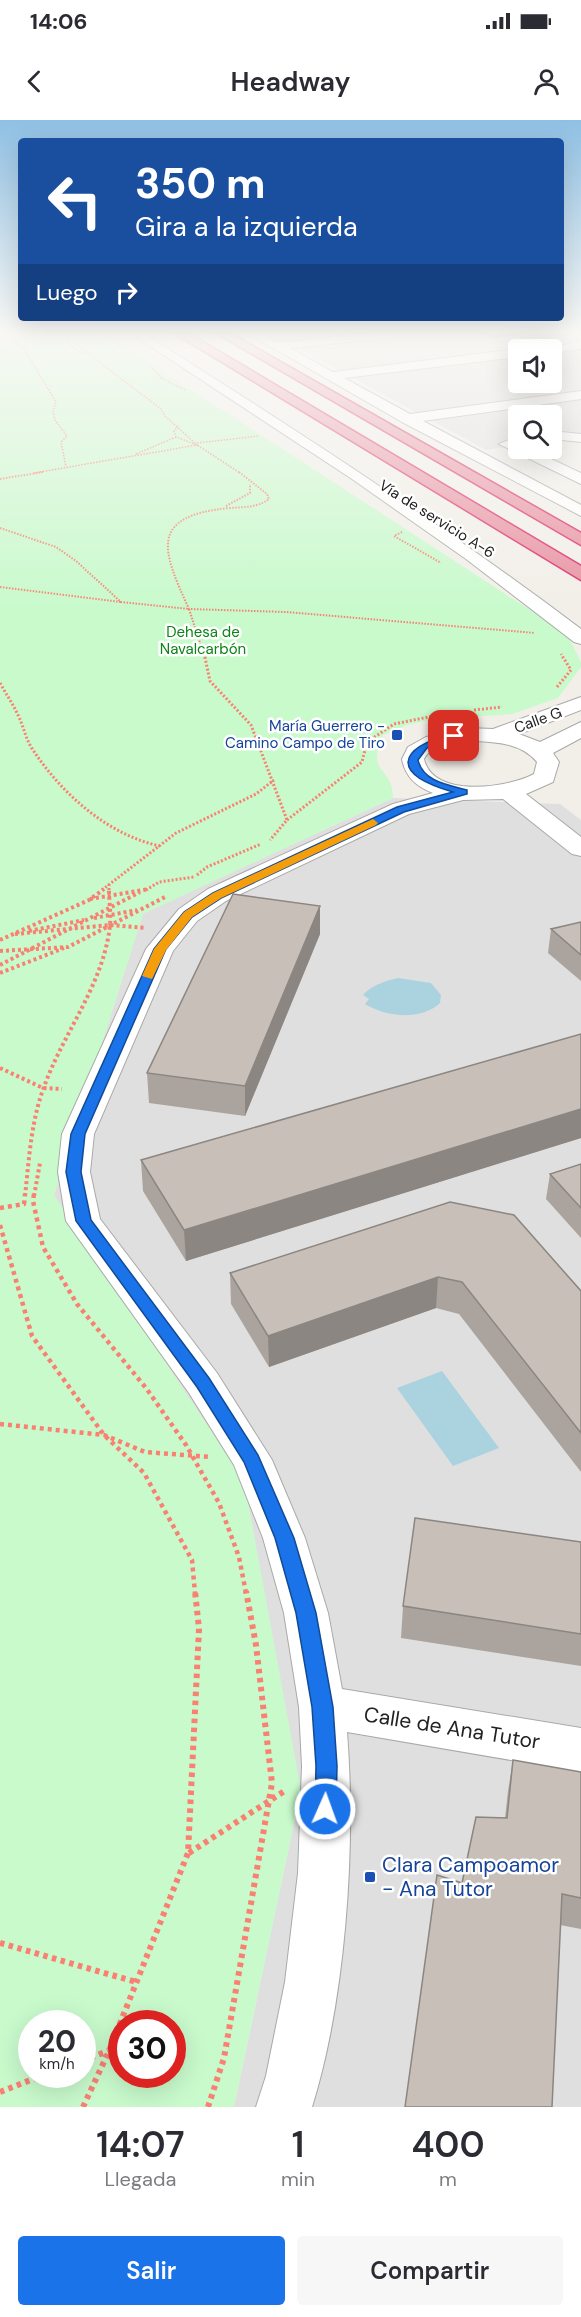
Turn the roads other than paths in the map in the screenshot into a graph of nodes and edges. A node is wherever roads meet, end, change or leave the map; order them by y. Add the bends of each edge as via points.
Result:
1 (279, 426) edge
2 (288, 426) edge
3 (334, 426) edge
4 (383, 426) edge
5 (420, 426) edge
6 (562, 436) edge
7 (579, 438) dead end
8 (538, 459) edge
9 (517, 476) junction
10 (581, 479) edge
11 (581, 500) edge
12 (581, 511) edge
13 (581, 540) edge
14 (521, 572) dead end
15 (581, 574) edge
16 (581, 638) edge
17 (581, 691) edge
18 (581, 703) edge
19 (548, 717) junction
20 (576, 732) edge
21 (495, 736) junction
22 (540, 752) junction
23 (422, 776) junction
24 (464, 792) junction
25 (509, 792) junction
26 (401, 809) junction
27 (581, 849) edge
28 (322, 1707) junction
29 (581, 1750) edge
30 (284, 2107) edge

1 - 16 street via 472,555
2 - 14 street, Vía de servicio A-6
3 - 15 highway
4 - 13 highway
5 - 9 street
6 - 7 street
8 - 10 street
9 - 11 street
9 - 12 street
17 - 19 street
18 - 19 street, Calle G
19 - 21 street, Calle G
20 - 22 street, Calle G
21 - 22 street via 520,741
21 - 23 street via 454,736 424,746 413,760
22 - 25 street via 548,762 545,777
23 - 24 street
23 - 26 street via 416,792
24 - 25 street
24 - 26 street
25 - 27 street
26 - 28 street via 217,895 188,915 160,949 78,1134 74,1172 84,1221 203,1383 252,1460 284,1538 306,1613
28 - 29 street, Calle de Ana Tutor
28 - 30 street via 326,1766 323,1873 312,1982

